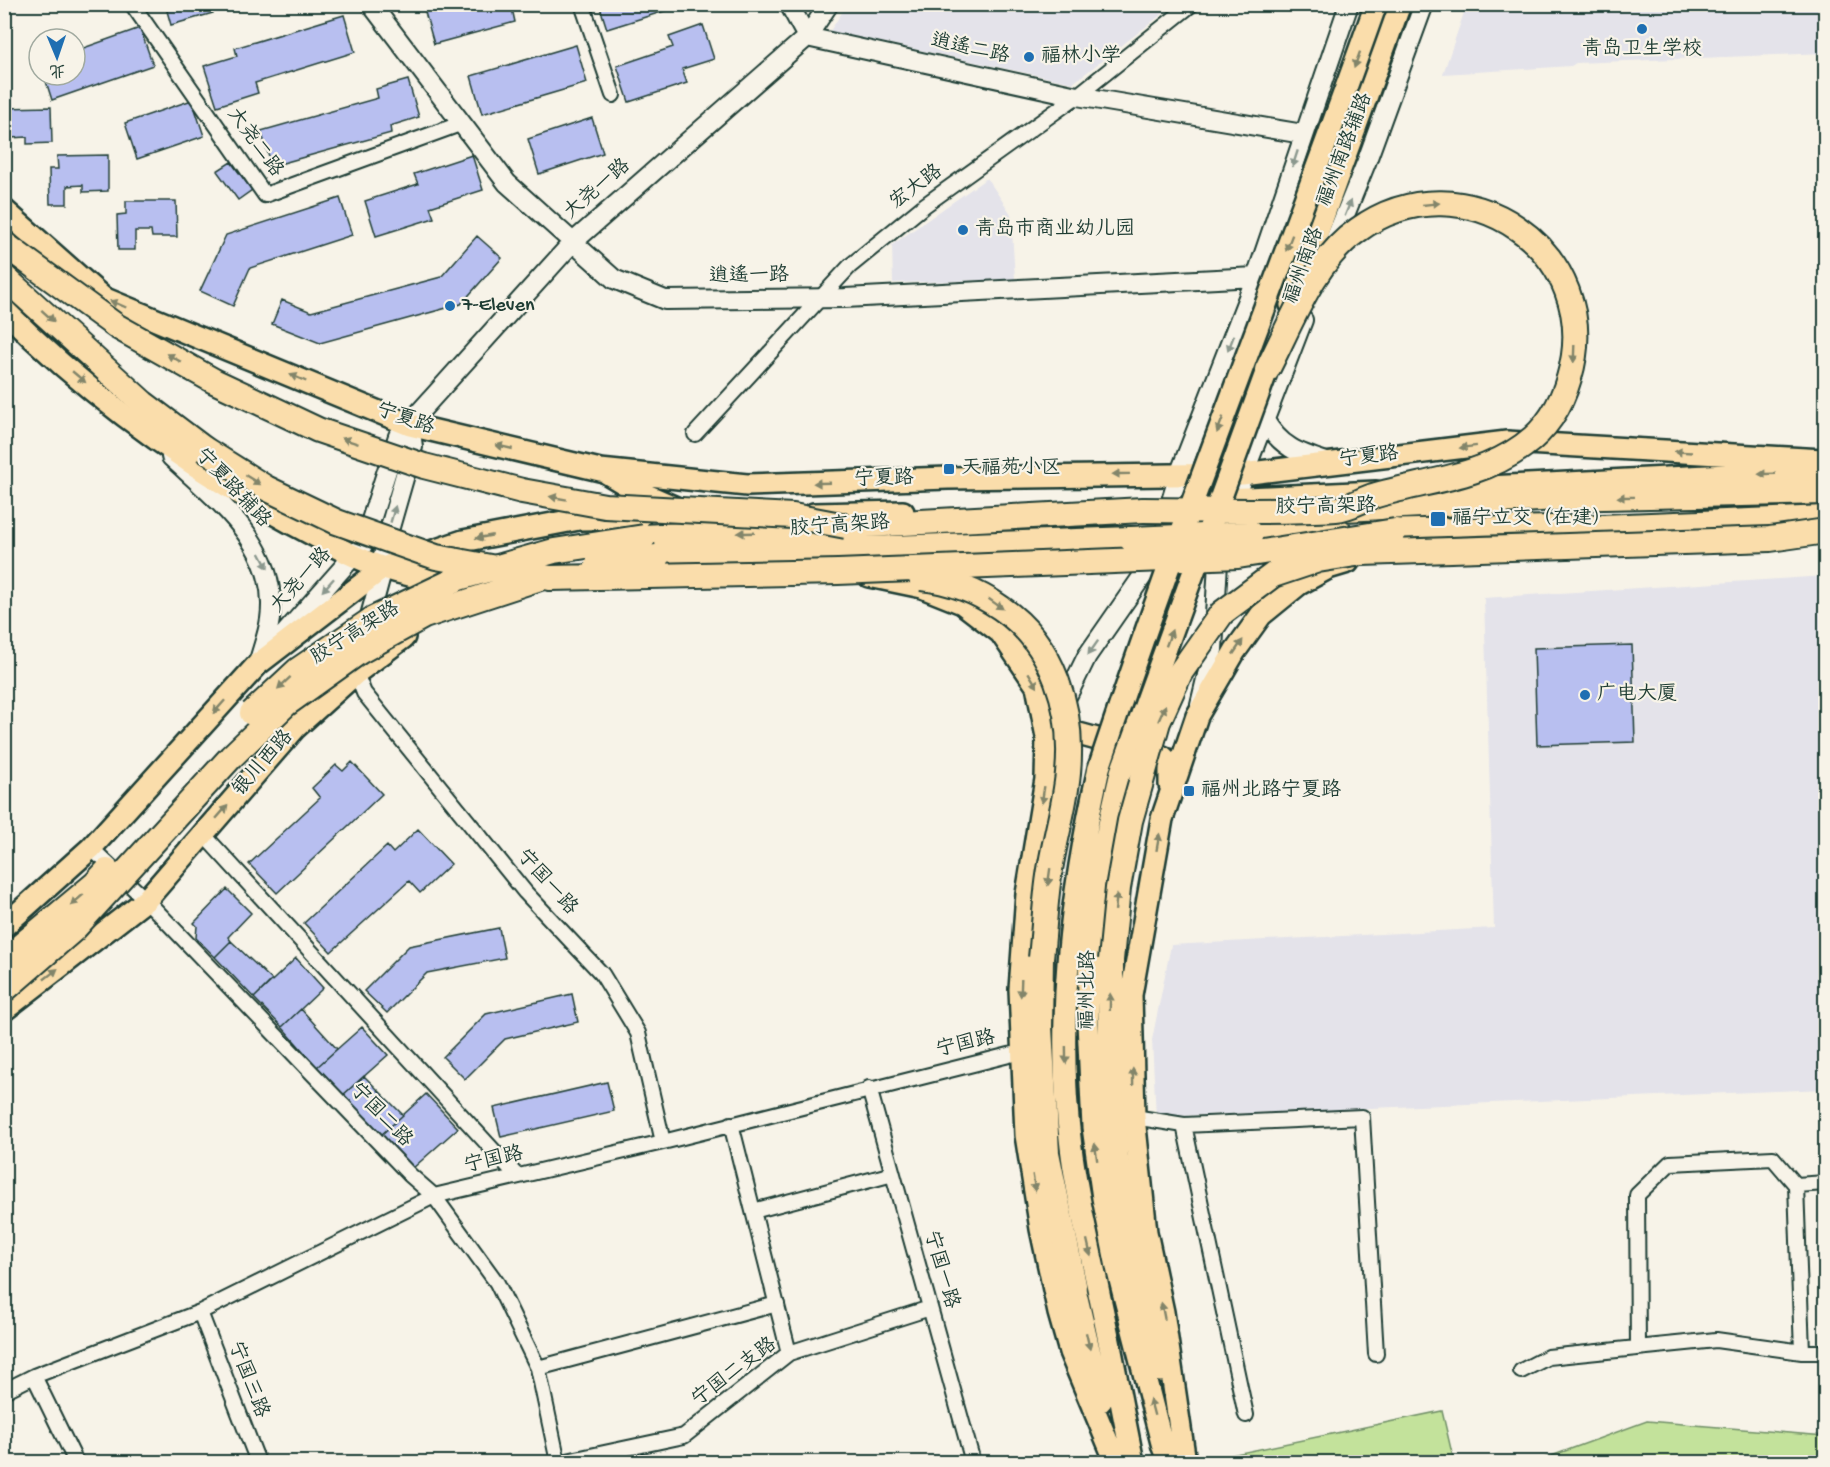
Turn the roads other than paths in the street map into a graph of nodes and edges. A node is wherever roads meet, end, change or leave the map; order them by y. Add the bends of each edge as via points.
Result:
1 (132, 4) edge
2 (371, 4) edge
3 (582, 4) edge
4 (789, 4) edge
5 (829, 4) edge
6 (1192, 4) edge
7 (1349, 4) edge
8 (1376, 4) edge
9 (1400, 4) edge
10 (1424, 4) edge
11 (807, 37) junction
12 (613, 95) dead end
13 (1077, 96) junction
14 (460, 124) junction
15 (1303, 134) junction
16 (4, 210) edge
17 (572, 243) junction
18 (4, 244) edge
19 (4, 277) edge
20 (1257, 277) junction
21 (818, 298) junction
22 (4, 310) edge
23 (1267, 370) junction
24 (1264, 419) junction
25 (410, 425) junction
26 (139, 427) junction
27 (695, 434) dead end
28 (1826, 460) edge
29 (1330, 463) junction
30 (600, 470) junction
31 (1826, 470) edge
32 (1180, 472) junction
33 (1242, 474) junction
34 (1826, 492) edge
35 (1234, 498) junction
36 (1171, 501) junction
37 (1340, 509) junction
38 (695, 516) junction
39 (1826, 518) edge
40 (1826, 525) edge
41 (846, 526) junction
42 (1184, 526) joint
43 (1209, 527) joint
44 (1395, 531) junction
45 (1826, 531) edge
46 (1433, 539) junction
47 (1219, 547) junction
48 (1162, 548) junction
49 (355, 555) junction
50 (833, 567) junction
51 (383, 568) junction
52 (874, 578) junction
53 (776, 581) junction
54 (565, 583) junction
55 (258, 664) junction
56 (356, 673) junction
57 (1197, 716) junction
58 (1047, 737) junction
59 (1168, 801) junction
60 (203, 834) junction
61 (91, 848) junction
62 (146, 900) junction
63 (4, 926) edge
64 (4, 960) edge
65 (4, 990) edge
66 (4, 1010) edge
67 (1022, 1052) junction
68 (869, 1088) junction
69 (1134, 1117) junction
70 (732, 1124) junction
71 (1184, 1125) junction
72 (663, 1142) junction
73 (893, 1174) junction
74 (517, 1176) junction
75 (1826, 1183) edge
76 (1796, 1185) junction
77 (434, 1196) junction
78 (753, 1211) junction
79 (1136, 1268) joint
80 (1074, 1285) joint
81 (777, 1304) junction
82 (930, 1308) junction
83 (200, 1312) junction
84 (1638, 1348) junction
85 (1802, 1352) junction
86 (1826, 1352) edge
87 (789, 1353) junction
88 (1376, 1354) dead end
89 (538, 1368) junction
90 (1521, 1371) dead end
91 (34, 1376) junction
92 (4, 1391) edge
93 (1246, 1415) dead end
94 (1179, 1459) edge
95 (1121, 1461) edge
96 (76, 1462) edge
97 (258, 1462) edge
98 (560, 1462) edge
99 (973, 1462) edge

1 - 14 street, 大尧二路 via 265,195
2 - 14 street, 逍遥一路
3 - 12 street
4 - 11 street
5 - 11 street, 大尧一路
6 - 13 street, 宏大路
7 - 15 street
8 -> 42 main road, 福州南路, bridge
9 - 23 main road, 福州南路, bridge
24 -> 10 street, 福州南路辅路 via 1366,163
11 - 13 street, 逍遥二路
11 - 17 street, 大尧一路
13 - 15 street, 逍遥二路
13 - 21 street, 宏大路 via 924,206 850,266
14 - 17 street, 逍遥一路 via 507,183
15 -> 20 street
25 -> 16 main road, 宁夏路 via 103,298
17 - 21 street, 逍遥一路 via 614,279 665,300
17 - 25 street, 大尧一路
41 -> 18 highway, bridge via 793,516 605,506 522,491 424,466 318,430 214,381 116,326
19 -> 50 highway, bridge via 143,403 204,449 266,488 337,522 436,557 550,578
20 - 21 street, 逍遥一路
20 -> 32 street
21 - 27 street, 宏大路
22 -> 26 main road
23 -> 37 highway, bridge via 1307,292 1334,253 1357,230 1413,206 1449,202 1504,219 1525,232 1560,273 1575,319 1574,363 1554,415 1537,434 1499,460 1465,474 1374,496
23 - 43 main road, 福州南路, bridge
24 - 29 street via 1274,436 1288,447
24 - 33 street, 福州南路辅路
30 -> 25 main road, 宁夏路
25 - 49 street, 大尧一路 via 398,436 363,545
51 -> 25 street via 384,548 413,447
26 - 49 main road via 236,492
26 -> 55 street, 宁夏路辅路 via 249,533 268,570 271,618
28 -> 29 main road, 宁夏路 via 1507,442
29 - 33 main road, 宁夏路
32 -> 30 main road, 宁夏路 via 747,485
30 - 38 main road
31 -> 35 main road, 宁夏路
32 - 33 main road, 宁夏路
32 - 36 street
33 - 35 street, 福州南路辅路
34 -> 37 highway, 胶宁高架路, bridge via 1558,498
35 - 36 main road, 宁夏路
35 - 47 street, 福州南路辅路
36 - 38 main road, 宁夏路 via 918,512
36 - 48 street
37 - 41 highway, 胶宁高架路, bridge via 1143,510
38 -> 51 main road, 宁夏路 via 579,519 463,541
39 - 44 highway, 胶宁高架路
40 - 46 main road
41 -> 64 highway, 胶宁高架路, bridge via 644,537 554,551 459,578 373,619 298,670 237,728 95,884
42 -> 95 main road, 福州北路, bridge via 1099,768 1082,846 1070,933 1066,1089 1079,1203
94 -> 43 main road, 福州北路, bridge via 1118,1272 1103,1198 1093,1127 1088,1023 1090,939 1103,850 1121,772
44 - 50 highway, 胶宁高架路, bridge via 1238,556
44 - 65 highway, 胶宁高架路, bridge via 657,557 557,572 424,616 359,652 286,704 231,757 73,930
79 -> 45 highway, bridge via 1116,1158 1111,1086 1111,960 1118,888 1130,821 1158,722 1180,673 1222,613 1273,575 1318,560 1362,553 1770,540
46 - 47 main road
57 -> 46 main road via 1234,651 1261,615 1299,584 1328,568
47 - 48 main road
47 - 57 street, 福州南路辅路 via 1213,650
48 - 50 main road
48 -> 58 street via 1088,656
49 - 51 main road
49 -> 55 street, 大尧一路
50 - 52 main road
50 - 53 main road
50 - 54 main road via 636,571
50 -> 80 highway, bridge via 941,580 987,598 1020,620 1051,662 1067,716 1068,772 1049,877 1041,958 1040,1027 1047,1153
51 - 54 main road via 473,586
51 - 55 main road
51 - 56 street
52 - 53 street
52 -> 58 main road via 922,587 962,603 1000,633 1037,686
53 - 54 street
54 - 56 main road, 银川西路 via 493,599 448,618 402,638
55 -> 61 main road
60 -> 56 main road, 银川西路 via 295,728
56 - 72 street, 宁国一路 via 364,693 525,892 602,974 638,1033
57 - 59 main road
58 - 59 main road via 1053,732 1075,733 1163,757 1172,774
58 -> 67 main road via 1046,779 1027,894 1020,989
69 -> 59 main road via 1131,995
60 - 62 main road, 银川西路
60 - 74 street
61 - 62 street, 宁国二路
61 - 63 main road
66 -> 62 main road, 银川西路
62 - 77 street, 宁国二路
67 - 68 street, 宁国路
67 -> 95 main road via 1026,1135 1059,1313 1071,1352
68 - 70 street, 宁国路
68 - 73 street, 宁国一路
69 - 71 street
94 -> 69 main road via 1163,1312 1146,1232
70 - 72 street, 宁国路
70 - 78 street
71 - 88 street via 1362,1117
71 - 93 street
72 - 74 street, 宁国路
73 - 78 street
73 - 82 street, 宁国一路
74 - 77 street, 宁国路
75 - 76 street
76 - 84 street via 1773,1158 1670,1163 1637,1195
76 - 85 street
77 - 83 street, 宁国路
77 - 89 street, 宁国二路 via 497,1283
78 - 81 street
79 - 94 main road
80 -> 95 main road
81 - 87 street
81 - 89 street
82 - 87 street, 宁国二支路
82 - 99 street, 宁国一路
83 - 91 street, 宁国路
83 - 97 street, 宁国三路
84 - 85 street via 1716,1340
84 - 90 street via 1548,1357
85 - 86 street
87 - 98 street, 宁国二支路 via 684,1436
89 - 98 street, 宁国二路
91 - 92 street, 宁国路
91 - 96 street

